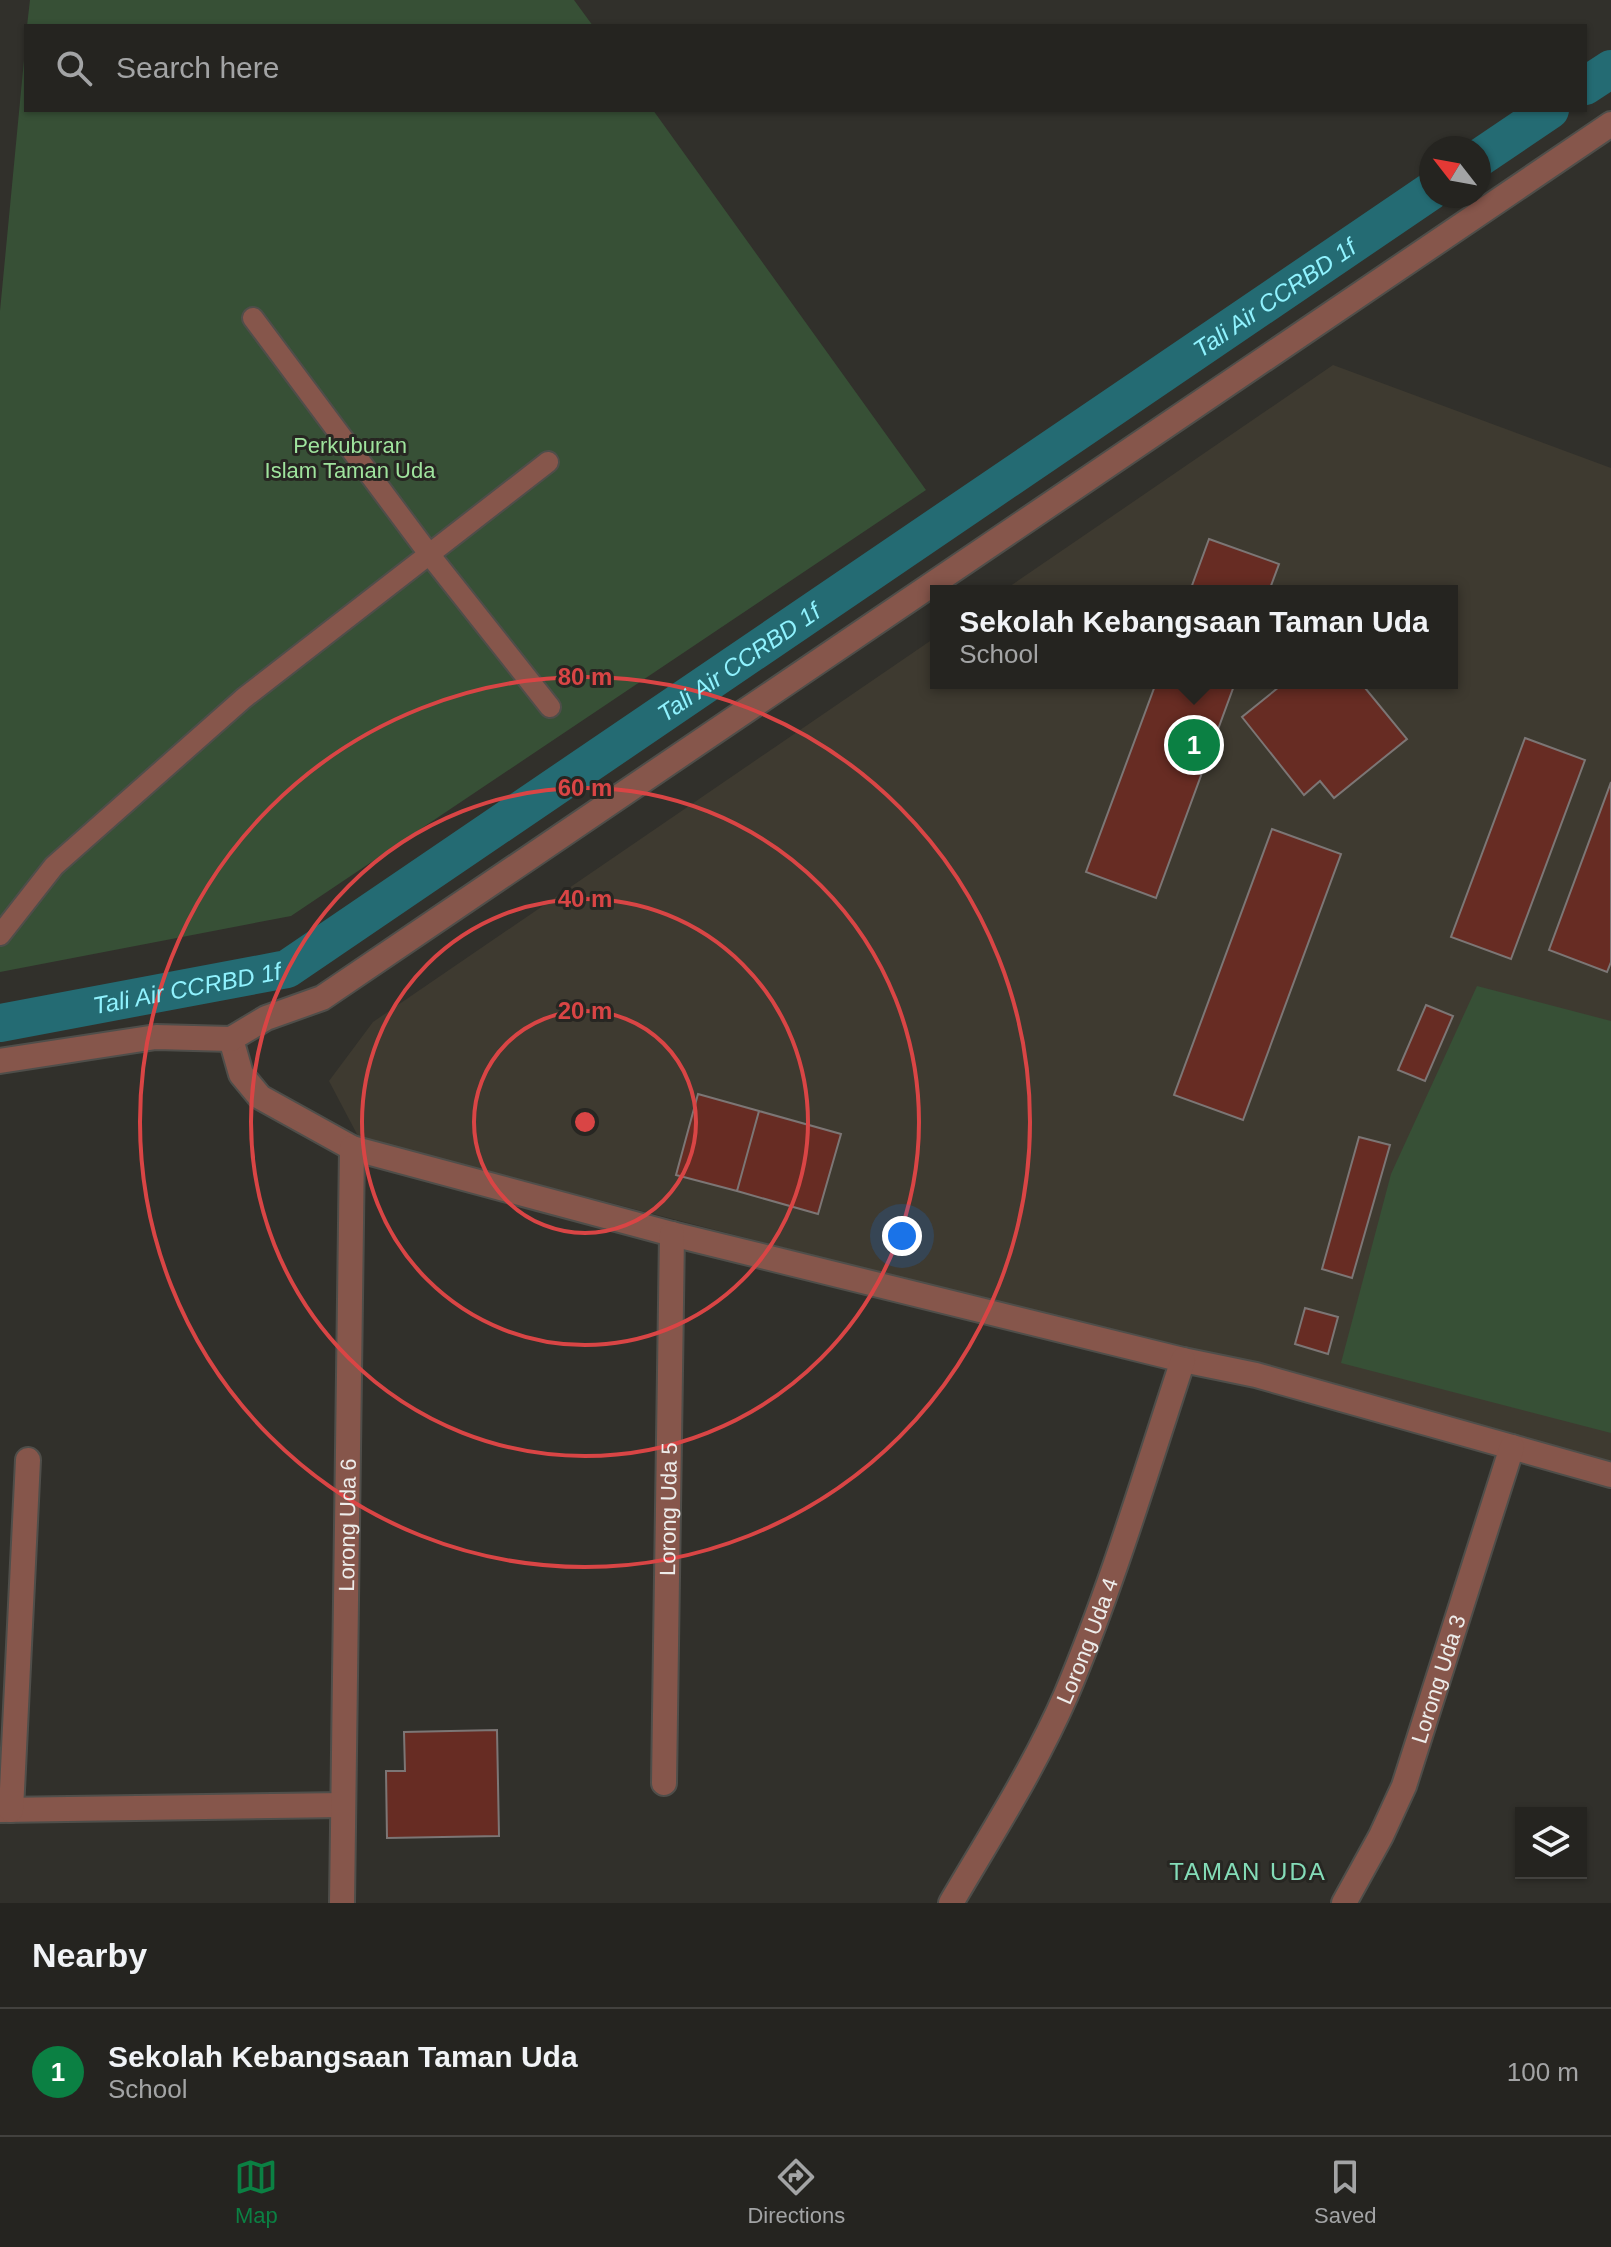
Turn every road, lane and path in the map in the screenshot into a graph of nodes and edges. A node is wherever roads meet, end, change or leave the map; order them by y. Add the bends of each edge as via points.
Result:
1 (1611, 124) edge
2 (253, 318) dead end
3 (548, 462) dead end
4 (429, 554) junction
5 (931, 585) edge
6 (930, 586) edge
7 (550, 707) dead end
8 (0, 935) edge
9 (231, 1039) junction
10 (0, 1061) edge
11 (352, 1148) junction
12 (672, 1234) junction
13 (1183, 1360) junction
14 (1512, 1447) junction
15 (28, 1460) dead end
16 (1611, 1475) edge
17 (664, 1783) dead end
18 (343, 1805) junction
19 (5, 1810) edge
20 (342, 1903) edge
21 (951, 1903) edge
22 (1344, 1903) edge

1 - 5 street
2 - 4 lane
3 - 4 lane
4 - 7 lane
4 - 8 lane via 244,698 54,866
6 - 9 street via 322,998 266,1018
9 - 10 street via 156,1037
9 - 11 street via 241,1074 260,1097
11 - 12 street
11 - 18 street, Lorong Uda 6
12 - 13 street
12 - 17 street, Lorong Uda 5
13 - 14 street via 1256,1375
13 - 21 street, Lorong Uda 4 via 1065,1696
14 - 16 street
14 - 22 street, Lorong Uda 3 via 1404,1786
15 - 19 street
18 - 19 street
18 - 20 street, Lorong Uda 6

